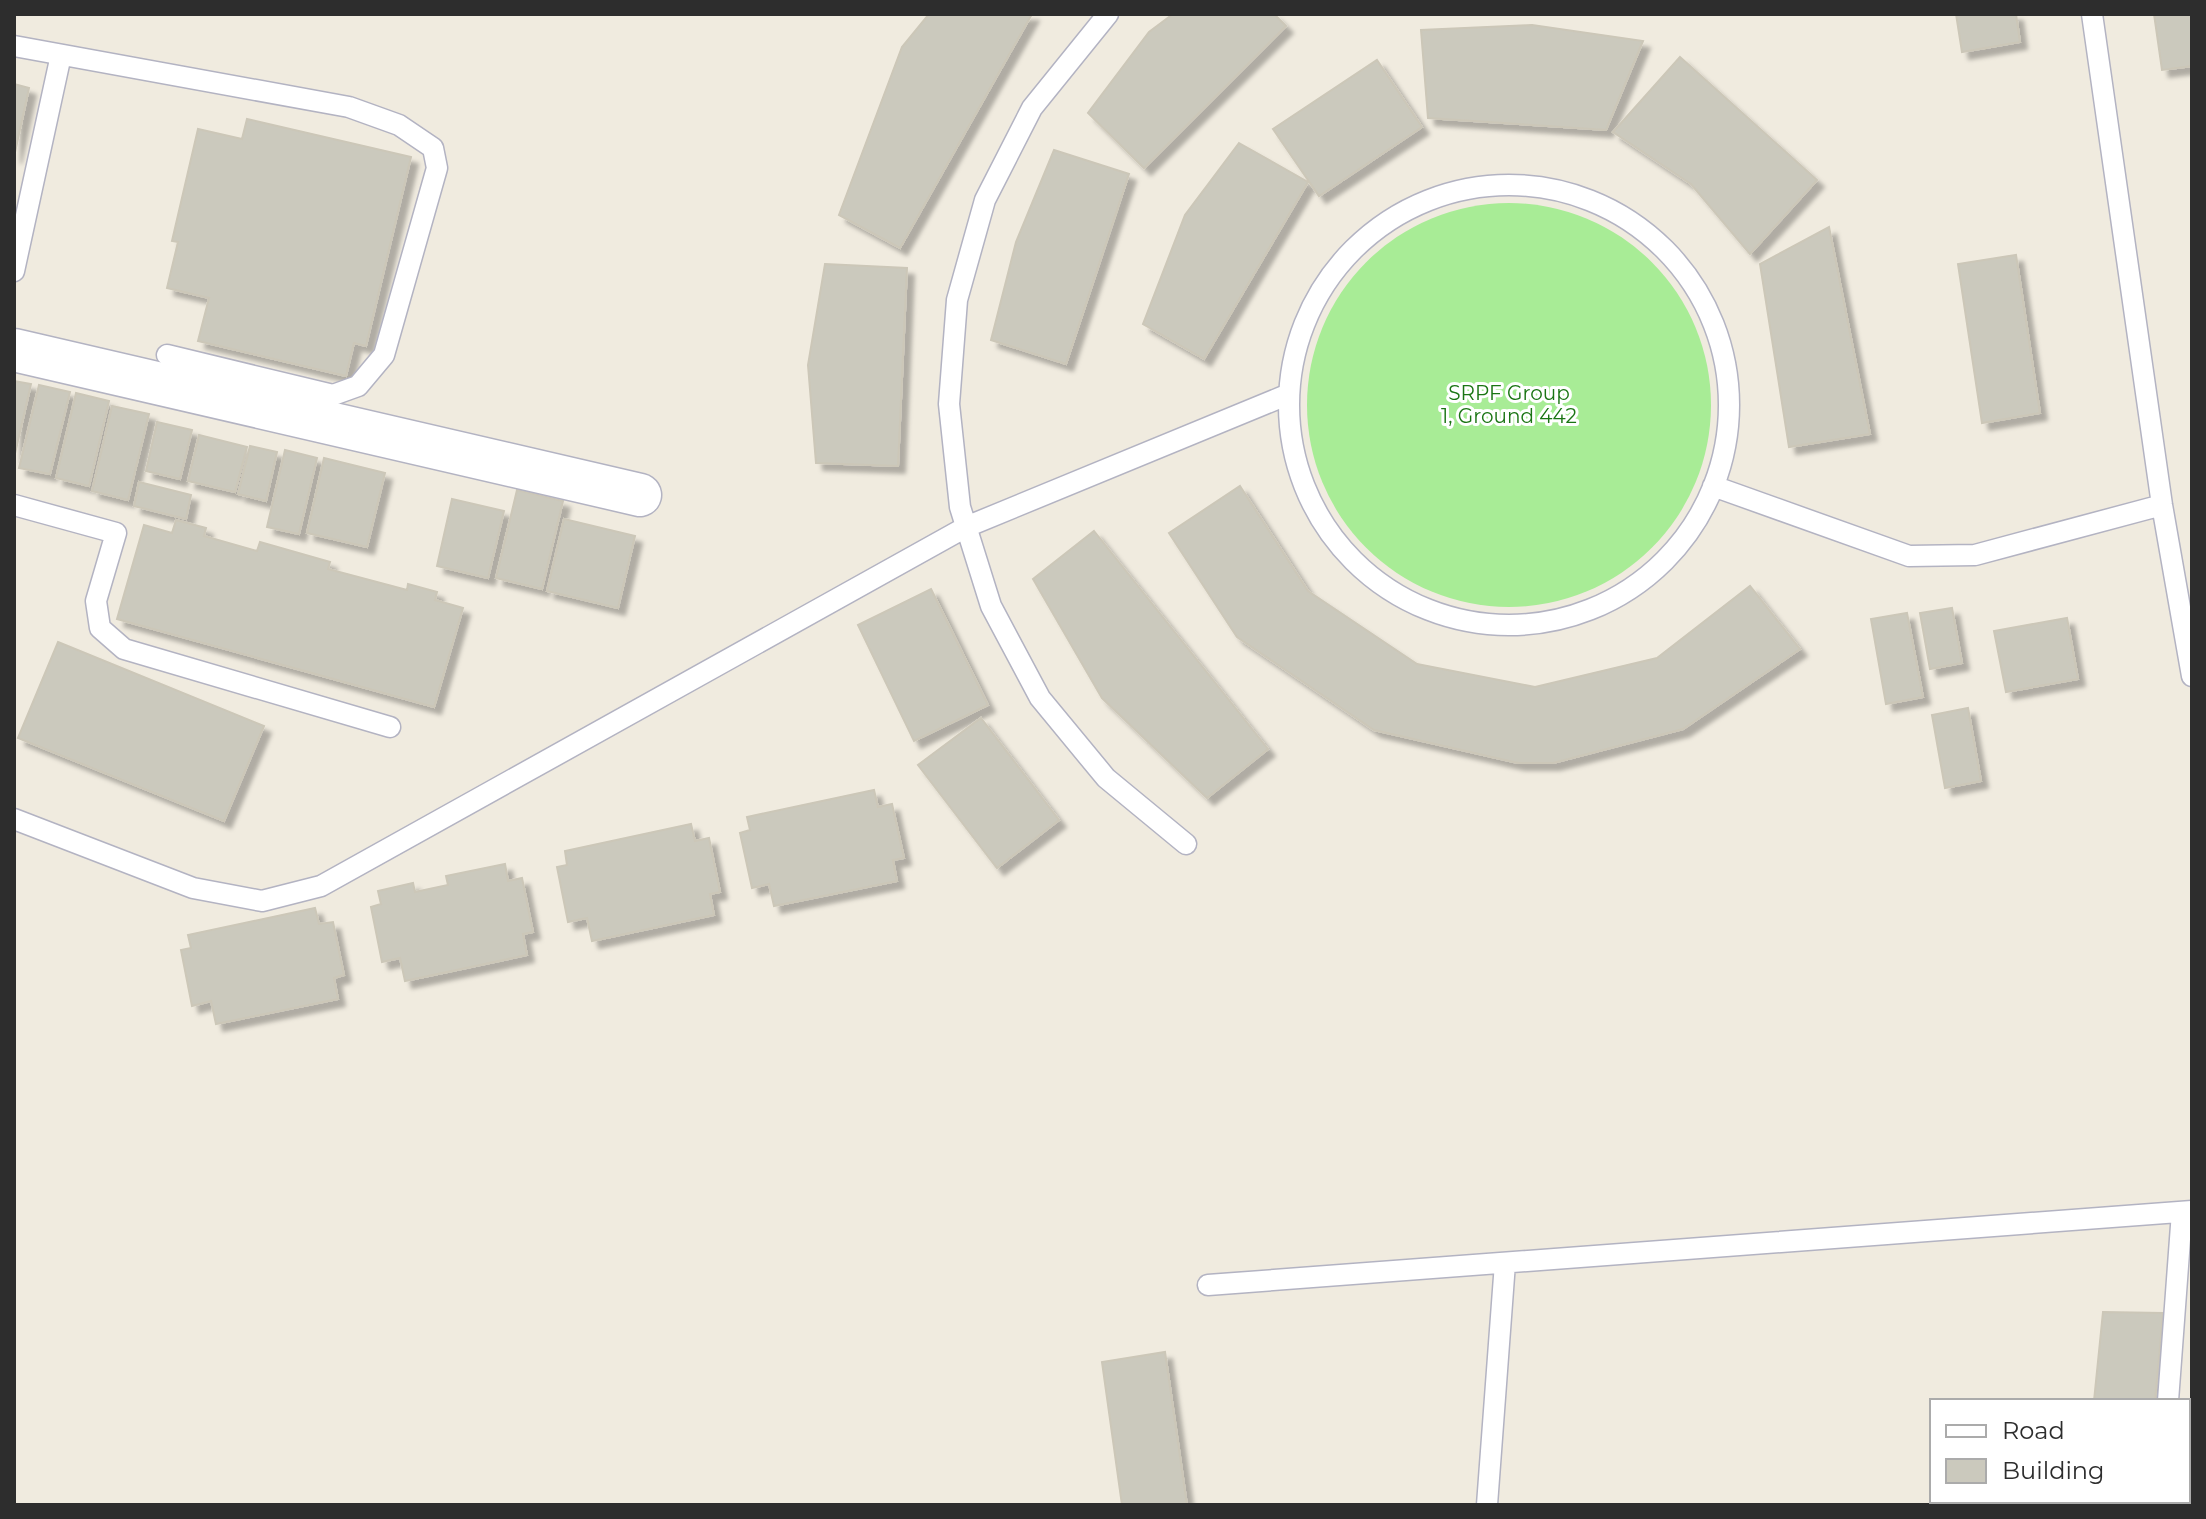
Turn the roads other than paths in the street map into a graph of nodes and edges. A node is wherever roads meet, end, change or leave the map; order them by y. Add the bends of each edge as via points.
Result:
1 (1108, 14) edge
2 (2092, 14) edge
3 (14, 46) edge
4 (61, 55) junction
5 (14, 271) edge
6 (14, 350) edge
7 (167, 355) dead end
8 (1289, 394) junction
9 (1713, 486) junction
10 (640, 495) dead end
11 (14, 505) edge
12 (2162, 505) junction
13 (966, 527) junction
14 (2191, 664) edge
15 (390, 727) dead end
16 (14, 819) edge
17 (1186, 844) dead end
18 (2187, 1212) edge
19 (1505, 1263) junction
20 (1208, 1285) dead end
21 (2168, 1399) edge
22 (1487, 1505) edge

1 - 13 lane via 1032,108 985,200 957,300 949,404
2 - 12 lane
3 - 4 lane
4 - 5 lane
4 - 7 lane via 349,107 399,125 433,148 437,168 384,355 358,386 333,395
6 - 10 street
8 - 9 lane via 1287,414 1299,476 1327,532 1371,578 1425,610 1487,625 1550,622 1610,602 1661,566 1701,516
8 - 9 lane via 1294,352 1317,293 1357,244 1408,208 1468,188 1531,185 1593,200 1648,232 1691,278 1720,334 1731,395 1724,458
8 - 13 lane
9 - 12 lane via 1909,556 1975,555
11 - 15 lane via 116,533 96,601 100,628 124,649
12 - 14 lane
13 - 16 lane via 321,886 262,901 193,888
13 - 17 lane via 991,606 1040,698 1106,778
18 - 19 lane
18 - 21 lane
19 - 20 lane
19 - 22 lane

